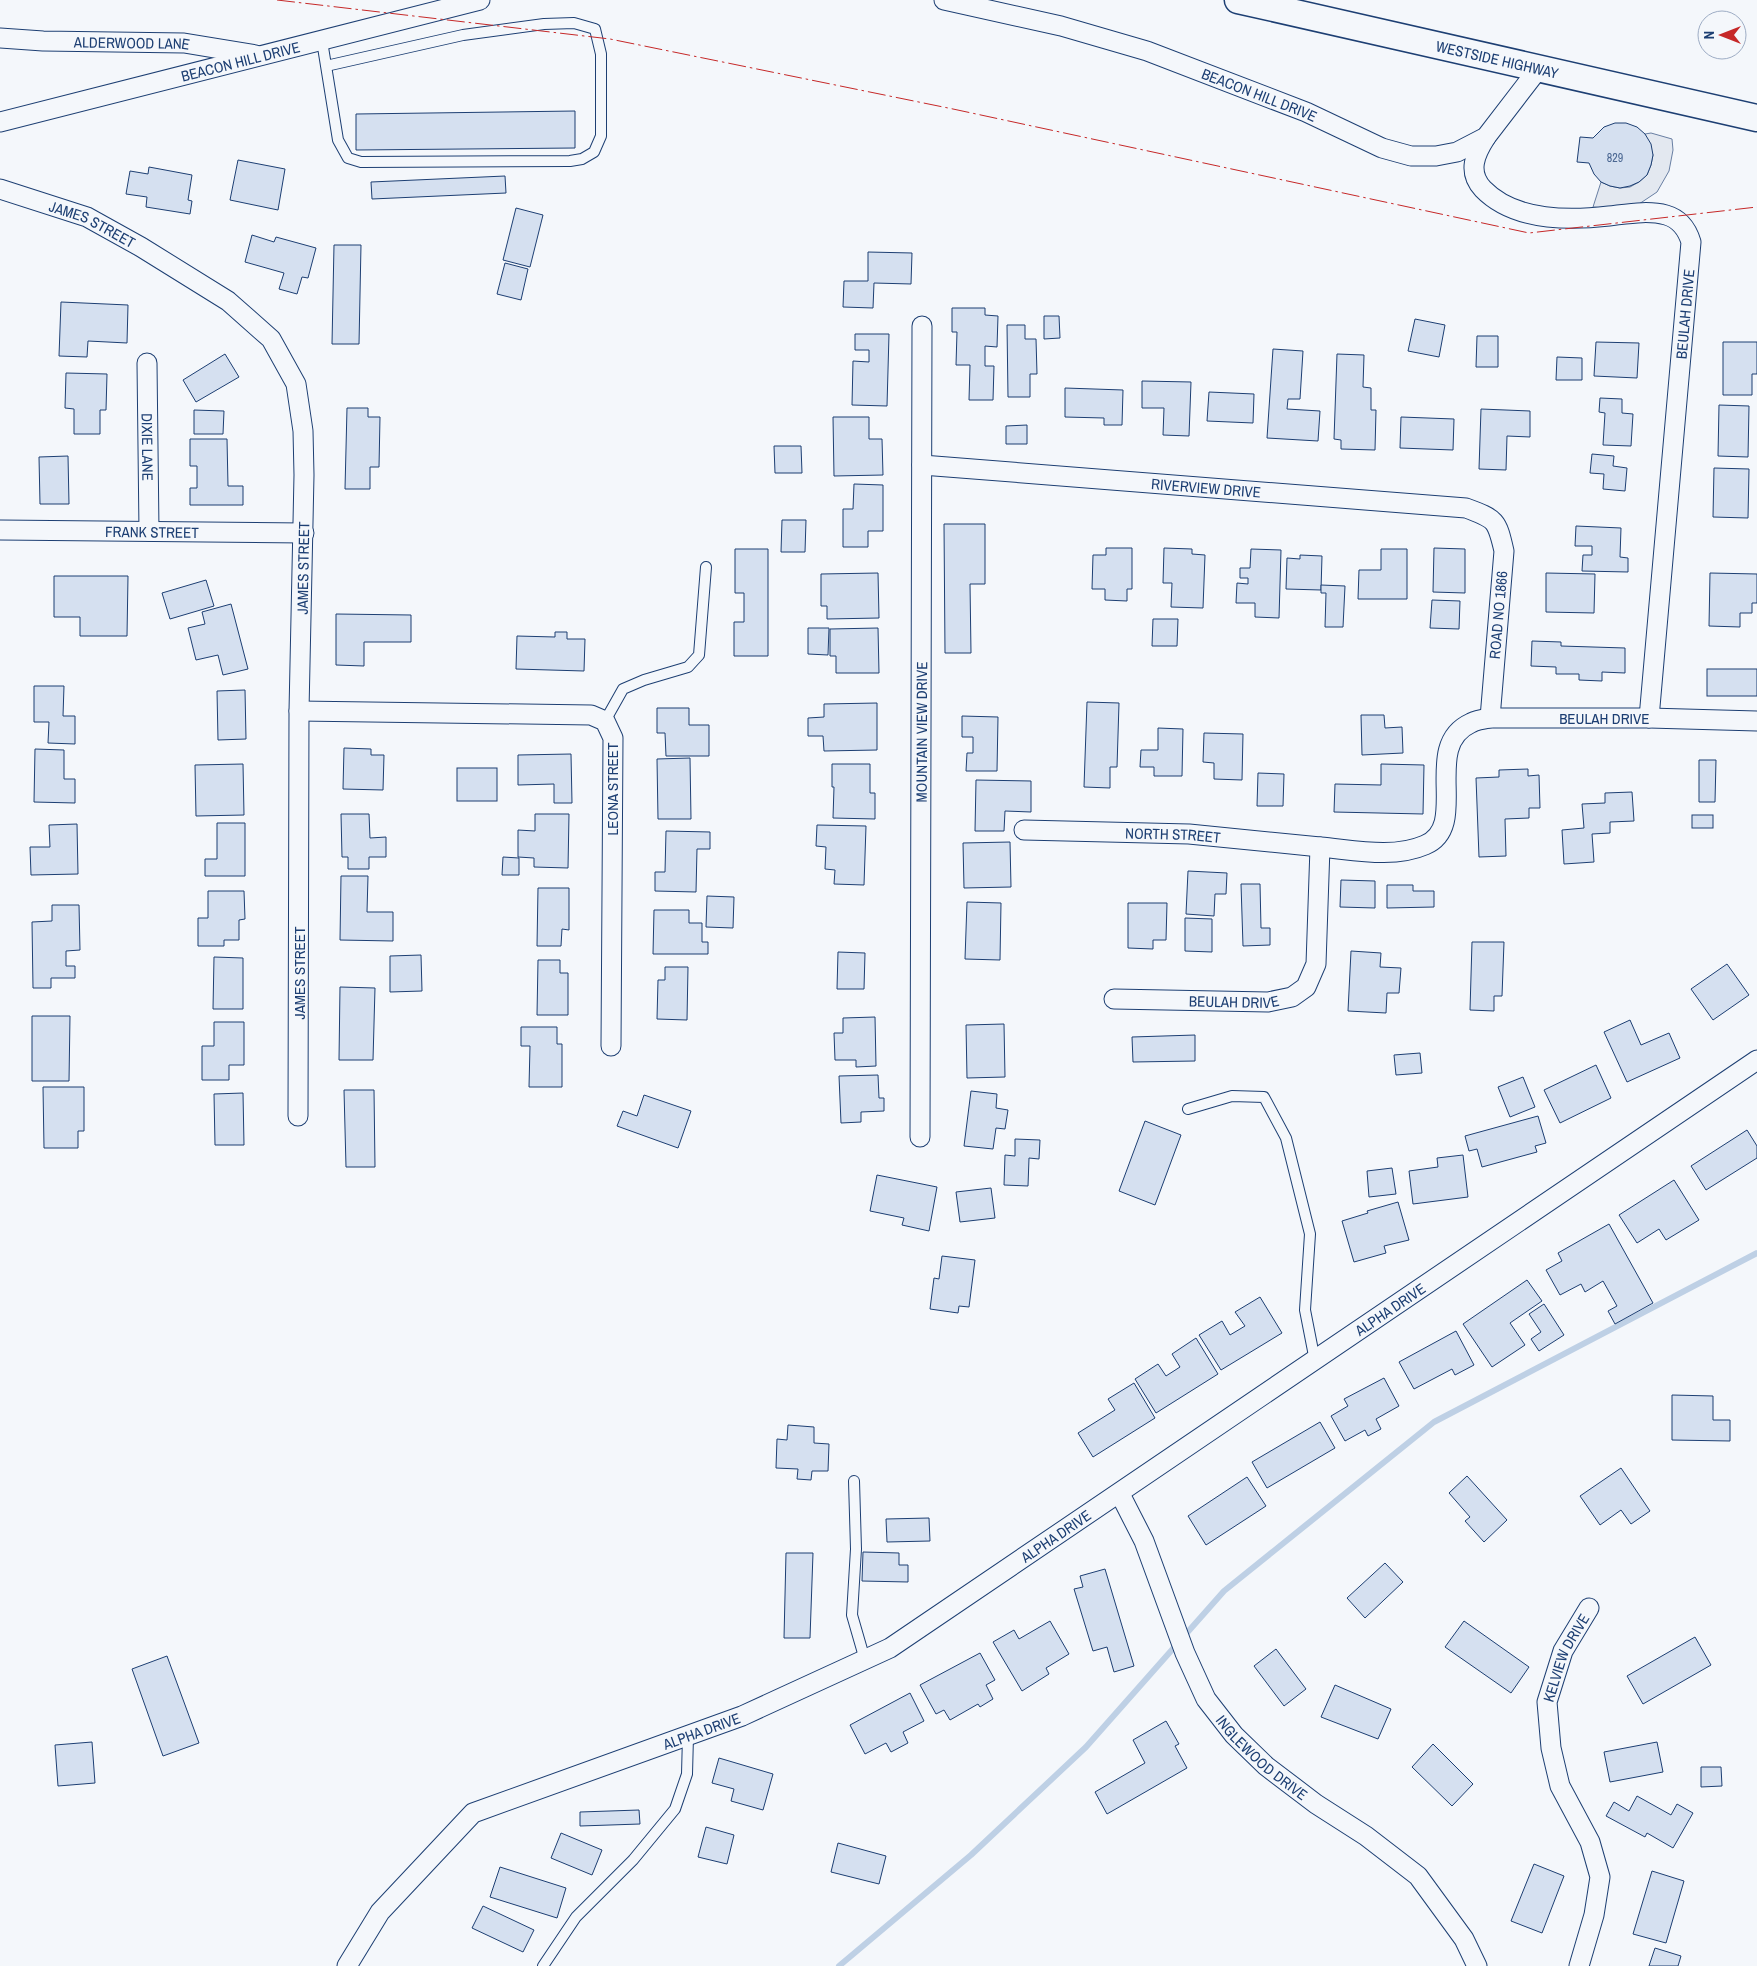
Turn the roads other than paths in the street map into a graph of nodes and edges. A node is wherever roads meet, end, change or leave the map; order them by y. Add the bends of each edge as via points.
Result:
1 (480, 0) edge
2 (944, 0) edge
3 (1238, 0) edge
4 (0, 38) edge
5 (322, 41) junction
6 (264, 56) junction
7 (326, 66) junction
8 (1539, 68) junction
9 (1757, 118) edge
10 (0, 122) edge
11 (1486, 137) junction
12 (0, 190) edge
13 (922, 326) dead end
14 (147, 363) dead end
15 (922, 465) junction
16 (1488, 516) joint
17 (0, 530) edge
18 (149, 531) junction
19 (304, 533) junction
20 (706, 567) dead end
21 (299, 711) junction
22 (1490, 718) junction
23 (1649, 718) junction
24 (605, 720) junction
25 (1757, 721) edge
26 (1024, 830) dead end
27 (1320, 847) junction
28 (1114, 999) dead end
29 (611, 1046) dead end
30 (1757, 1060) edge
31 (1188, 1109) dead end
32 (298, 1116) dead end
33 (920, 1137) dead end
34 (1315, 1361) junction
35 (854, 1481) dead end
36 (1120, 1494) junction
37 (1589, 1608) dead end
38 (865, 1660) junction
39 (688, 1736) junction
40 (347, 1966) edge
41 (543, 1966) edge
42 (1477, 1966) edge
43 (1579, 1966) edge

1 - 5 street, BEACON HILL DRIVE
2 - 11 street, BEACON HILL DRIVE via 1061,26 1147,51 1306,112 1398,153 1436,156 1465,148
3 - 8 main road, WESTSIDE HIGHWAY
4 - 6 street, ALDERWOOD LANE via 184,43
5 - 6 street, BEACON HILL DRIVE
5 - 7 lane
6 - 10 street, BEACON HILL DRIVE
7 - 7 lane via 338,140 348,158 361,162 570,161 594,152 601,136 601,54 595,29 574,23 463,35
8 - 9 main road, WESTSIDE HIGHWAY
8 - 11 street, BEACON HILL DRIVE
11 - 23 street, BEULAH DRIVE via 1474,160 1475,175 1489,195 1513,210 1576,218 1637,213 1666,215 1683,225 1691,242
12 - 19 street, JAMES STREET via 87,217 228,301 271,339 296,384 303,431
13 - 15 street, MOUNTAIN VIEW DRIVE
14 - 18 street, DIXIE LANE
15 - 16 street, RIVERVIEW DRIVE via 1466,508
15 - 33 street, MOUNTAIN VIEW DRIVE
16 - 22 street, ROAD NO 1866 via 1498,526 1504,551
17 - 18 street, FRANK STREET
18 - 19 street, FRANK STREET
19 - 21 street, JAMES STREET
20 - 24 lane via 700,655 688,667 623,689
21 - 24 street, LEONA STREET via 591,715
21 - 32 street, JAMES STREET
22 - 23 street, BEULAH DRIVE
22 - 27 street, BEULAH DRIVE via 1471,723 1453,738 1446,762 1443,831 1427,845 1389,853
23 - 25 street
24 - 29 street, LEONA STREET via 613,738
26 - 27 street, NORTH STREET via 1188,834
27 - 28 street, BEULAH DRIVE via 1316,964 1306,987 1292,997 1268,1002
30 - 34 street, ALPHA DRIVE
31 - 34 lane via 1232,1096 1264,1097 1286,1138 1310,1234 1304,1310
34 - 36 street, ALPHA DRIVE
35 - 38 lane via 856,1549 852,1615
36 - 38 street, ALPHA DRIVE via 890,1648
36 - 42 street, INGLEWOOD DRIVE via 1144,1541 1185,1653 1206,1699 1234,1735 1266,1766 1418,1876 1464,1939
37 - 43 street, KELVIEW DRIVE via 1563,1651 1547,1702 1551,1748 1560,1786 1590,1842 1600,1877 1594,1915
38 - 39 street, ALPHA DRIVE via 742,1716
39 - 40 street, ALPHA DRIVE via 474,1813 380,1912
39 - 41 lane via 687,1774 675,1809 633,1860 576,1917

